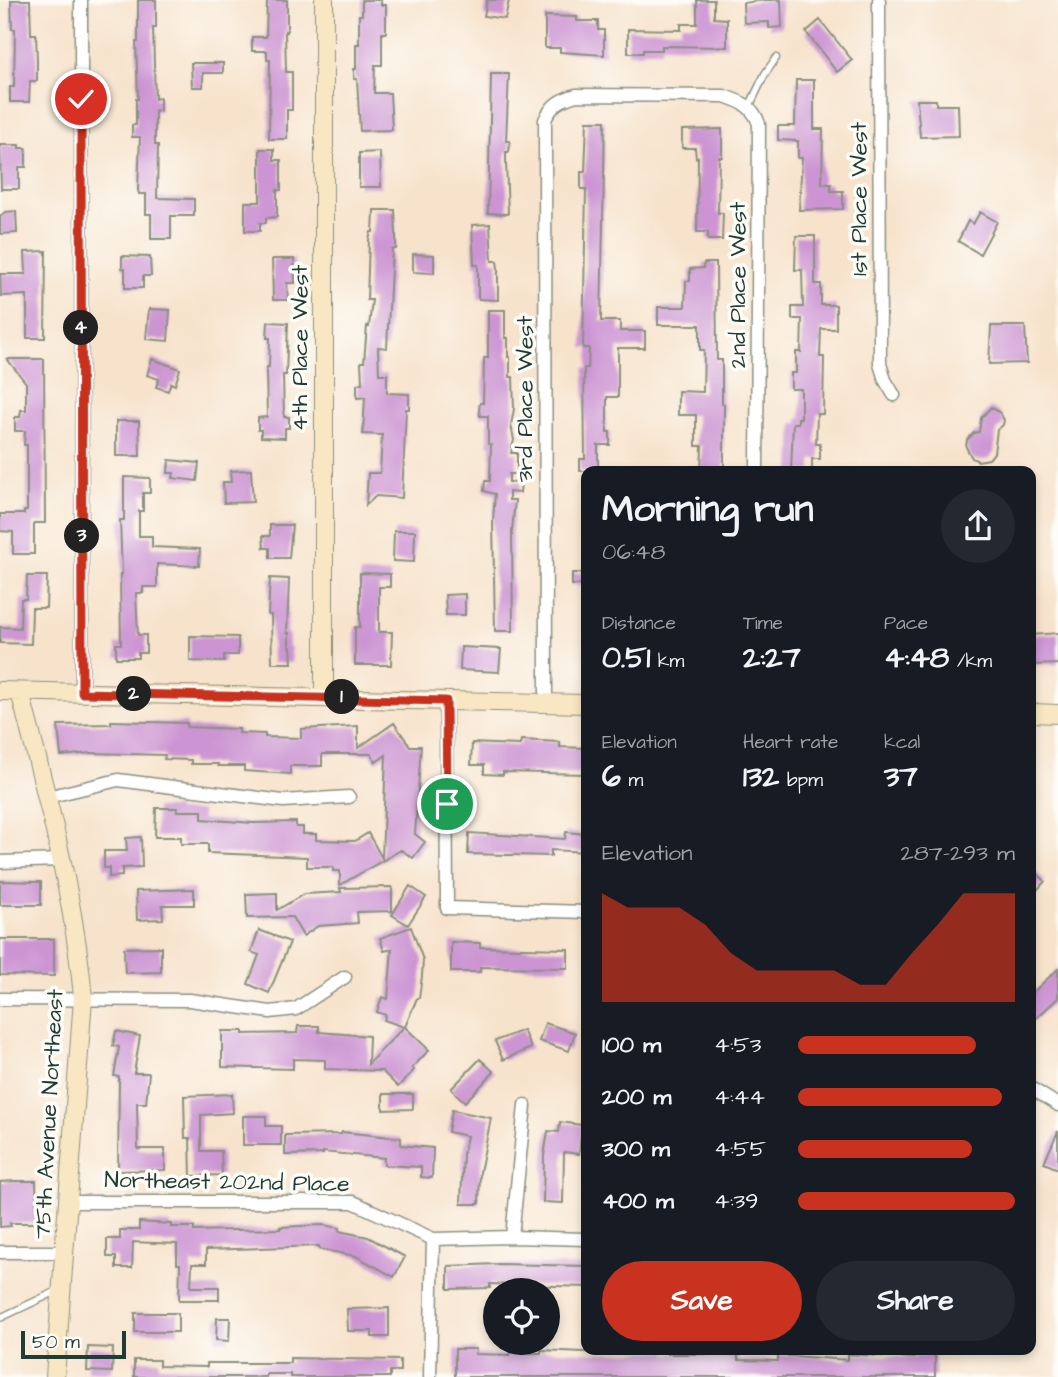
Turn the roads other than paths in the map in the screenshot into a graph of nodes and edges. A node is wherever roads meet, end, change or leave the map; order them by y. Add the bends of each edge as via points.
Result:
1 (80, 0) edge
2 (324, 0) edge
3 (878, 0) edge
4 (776, 58) dead end
5 (747, 105) junction
6 (894, 395) dead end
7 (757, 466) edge
8 (0, 691) edge
9 (20, 692) junction
10 (82, 693) junction
11 (324, 697) junction
12 (446, 701) junction
13 (546, 702) junction
14 (581, 704) edge
15 (1036, 713) edge
16 (1058, 714) edge
17 (47, 797) junction
18 (349, 797) dead end
19 (62, 860) junction
20 (0, 862) edge
21 (581, 912) edge
22 (345, 976) dead end
23 (83, 998) junction
24 (0, 999) edge
25 (1036, 1091) edge
26 (1056, 1101) edge
27 (525, 1105) dead end
28 (70, 1202) junction
29 (512, 1237) junction
30 (433, 1239) junction
31 (581, 1239) edge
32 (0, 1252) edge
33 (66, 1252) junction
34 (62, 1289) junction
35 (0, 1318) edge
36 (55, 1377) edge
37 (430, 1377) edge

1 - 10 street
2 - 11 street, 4th Place West
3 - 6 street, 1st Place West via 880,363
4 - 5 lane
5 - 7 street, 2nd Place West via 759,124
5 - 13 street, 3rd Place West via 724,96 576,95 560,100 545,120
8 - 9 street
9 - 10 street
9 - 17 street, 75th Avenue Northeast
10 - 11 street
11 - 12 street
12 - 13 street
12 - 21 street via 447,908
13 - 14 street
15 - 16 street
17 - 18 street via 118,780 283,801
17 - 19 street, 75th Avenue Northeast
19 - 20 street
19 - 23 street, 75th Avenue Northeast
22 - 23 street via 296,1009 270,1012 190,1000
23 - 24 street
23 - 28 street, 75th Avenue Northeast
25 - 26 street
27 - 29 street
28 - 30 street, Northeast 202nd Place via 353,1202
28 - 33 street, 75th Avenue Northeast
29 - 30 street, Northeast 202nd Place
29 - 31 street, Northeast 202nd Place
30 - 37 street
32 - 33 street
33 - 34 street, 75th Avenue Northeast
34 - 35 lane
34 - 36 street, 75th Avenue Northeast

